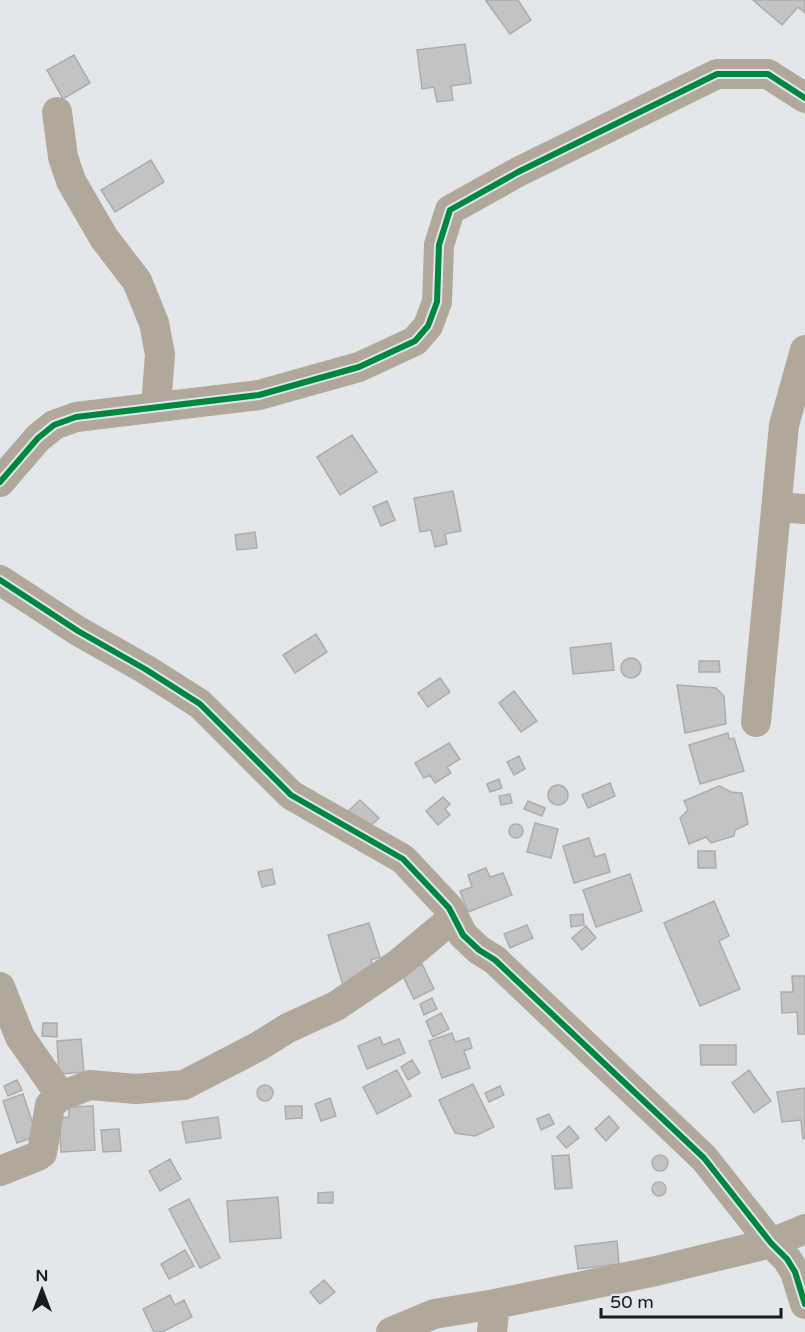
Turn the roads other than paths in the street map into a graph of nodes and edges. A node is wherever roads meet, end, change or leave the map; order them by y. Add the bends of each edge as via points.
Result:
1 (805, 98) edge
2 (57, 112) dead end
3 (805, 350) edge
4 (156, 407) junction
5 (0, 482) edge
6 (791, 508) edge
7 (0, 580) edge
8 (756, 722) dead end
9 (454, 917) junction
10 (0, 987) edge
11 (61, 1096) junction
12 (0, 1171) edge
13 (805, 1229) edge
14 (771, 1243) junction
15 (805, 1304) edge
16 (494, 1318) edge
17 (391, 1332) edge

1 - 4 street via 768,74 717,74 450,210 440,245 437,303 428,326 415,341 359,367 259,395
2 - 4 street via 63,157 71,181 104,238 137,280 154,323 160,354
3 - 6 street via 784,425
4 - 5 street via 76,417 54,425
6 - 8 street
7 - 9 street via 200,704 291,795 403,859
9 - 11 street via 398,964 336,1005 192,1081 136,1089 90,1084
9 - 14 street via 463,935 495,960 704,1158
10 - 11 street via 20,1037
11 - 12 street via 50,1105 42,1153
13 - 14 street
14 - 15 street via 795,1272
14 - 16 street via 656,1271
16 - 17 street via 434,1314

